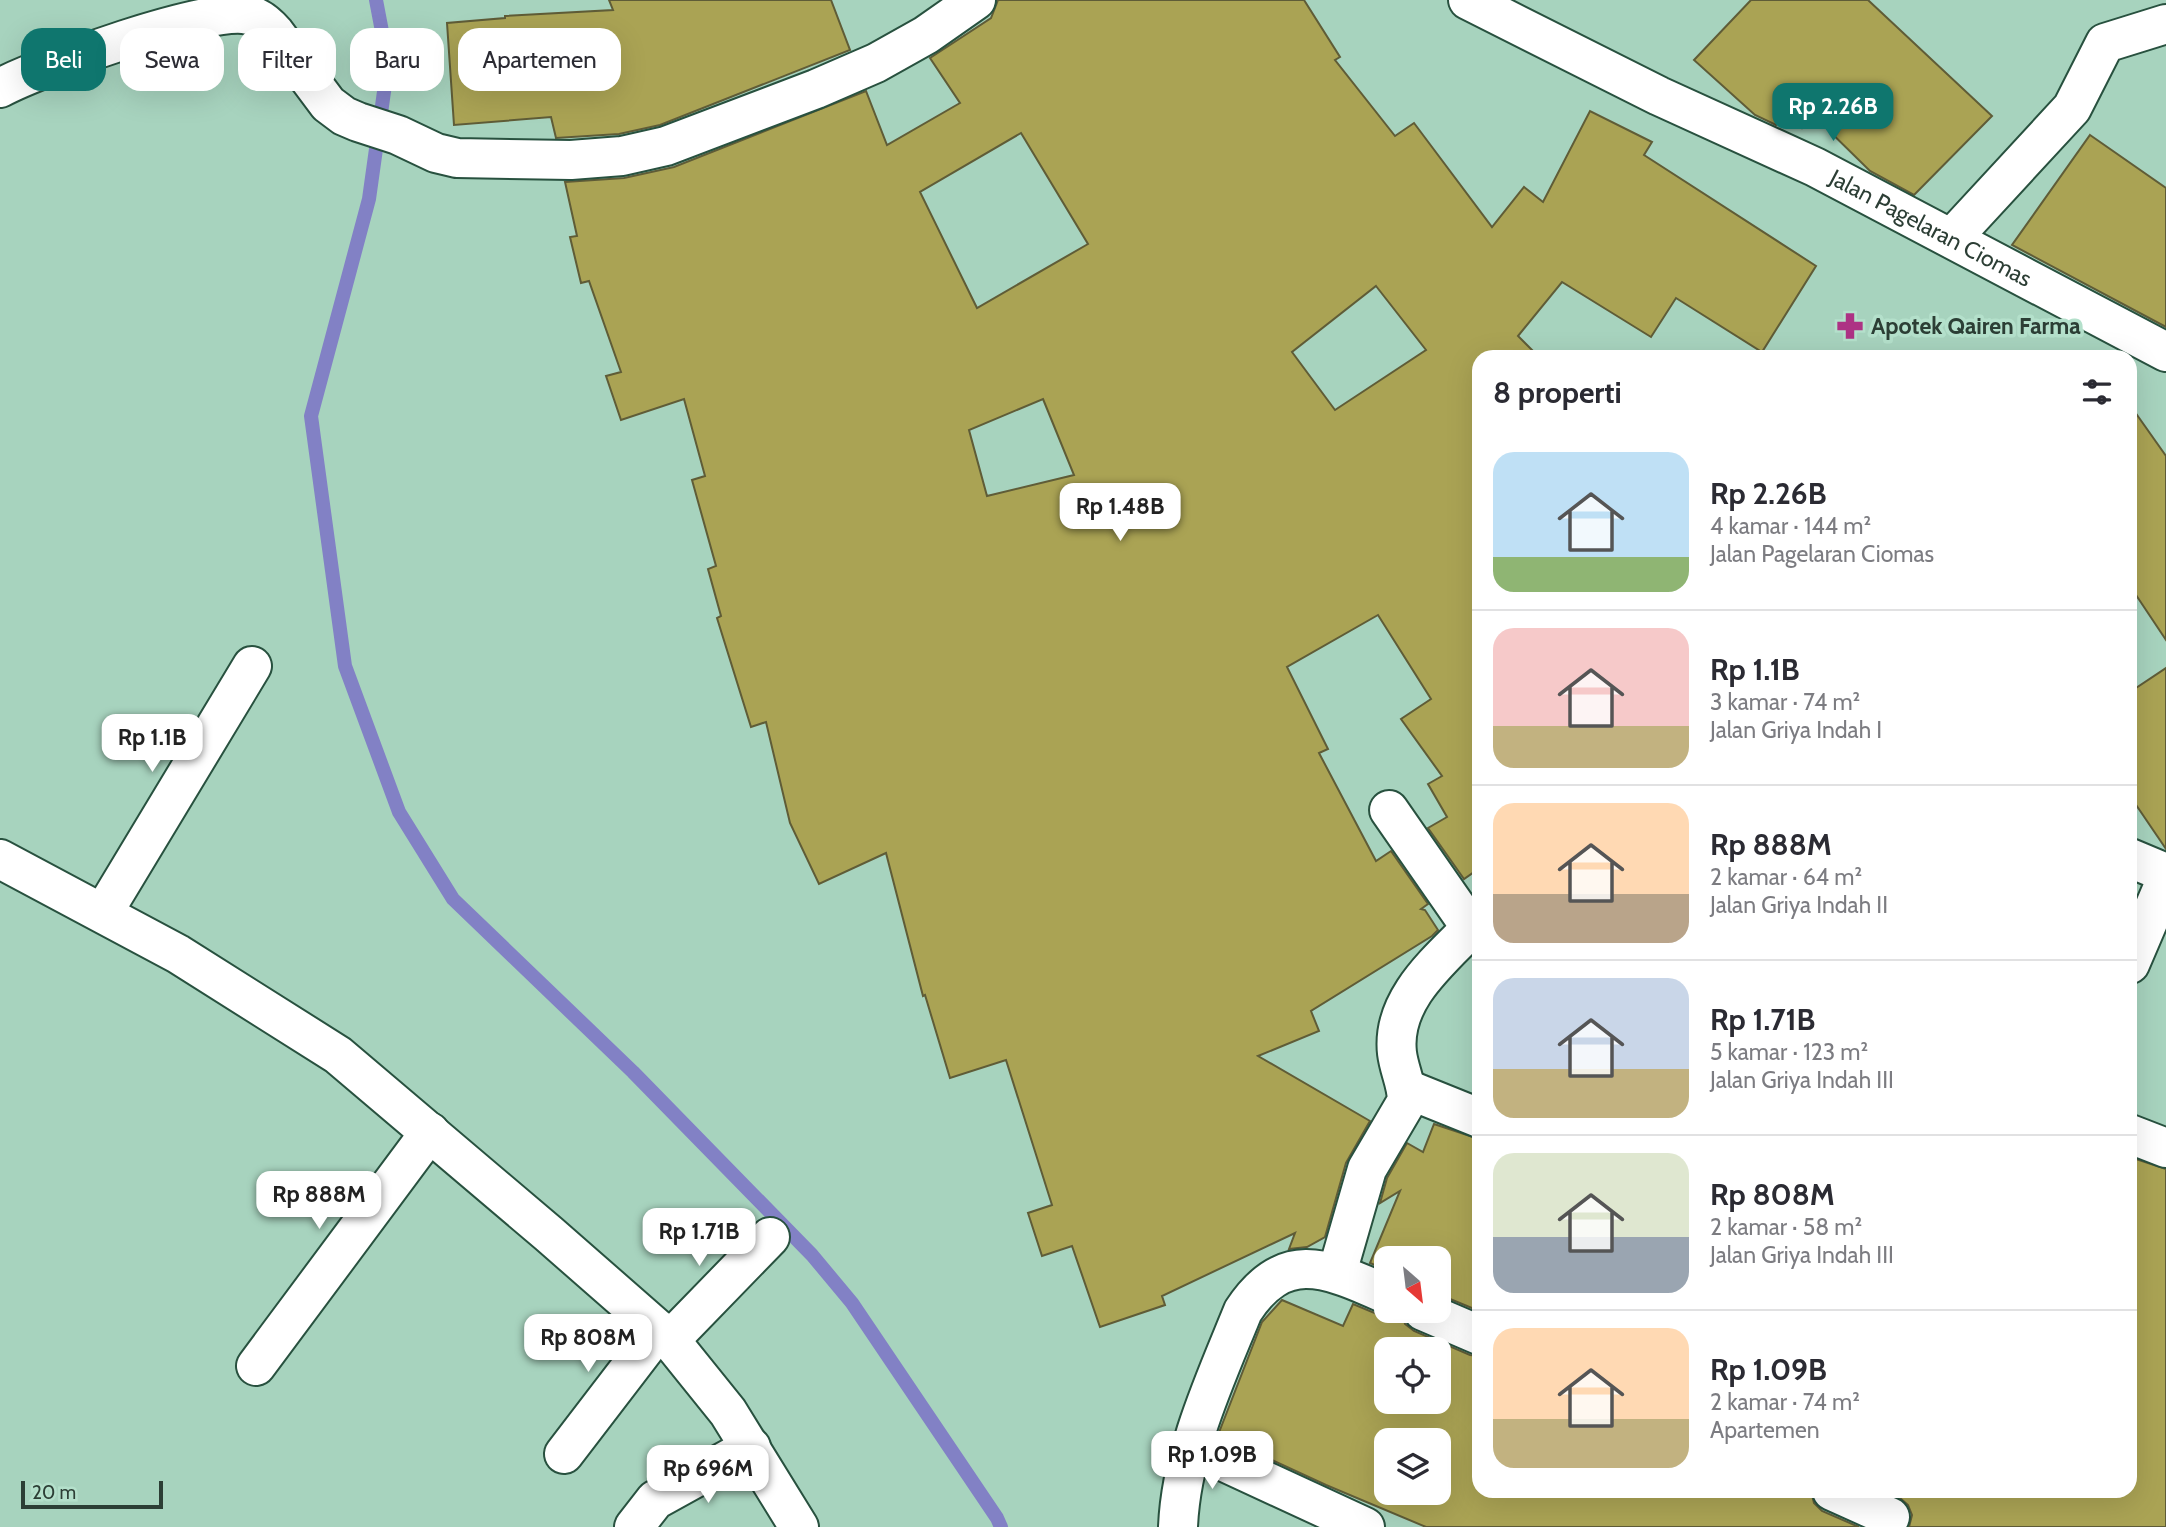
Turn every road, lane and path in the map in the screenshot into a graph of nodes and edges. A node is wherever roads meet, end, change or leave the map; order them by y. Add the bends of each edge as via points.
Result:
1 (976, 0) edge
2 (1468, 0) edge
3 (2166, 24) edge
4 (0, 88) edge
5 (1952, 238) junction
6 (2166, 352) edge
7 (252, 666) dead end
8 (1388, 810) dead end
9 (0, 859) edge
10 (2137, 861) edge
11 (2166, 873) edge
12 (2166, 880) edge
13 (103, 913) junction
14 (1472, 922) edge
15 (1472, 929) edge
16 (2137, 948) edge
17 (1407, 1088) junction
18 (1472, 1115) edge
19 (429, 1132) junction
20 (2137, 1136) edge
21 (2166, 1147) edge
22 (770, 1237) dead end
23 (1337, 1272) junction
24 (1374, 1289) edge
25 (1451, 1323) edge
26 (1472, 1332) edge
27 (664, 1335) junction
28 (256, 1366) dead end
29 (751, 1447) junction
30 (1192, 1447) junction
31 (564, 1454) dead end
32 (1852, 1498) edge
33 (1892, 1512) edge
34 (634, 1527) edge
35 (799, 1527) edge
36 (1178, 1527) edge
37 (1365, 1527) edge

1 - 4 street via 876,63 666,146 622,156 457,158 426,149 344,116 328,104 275,33 249,15 212,16 151,32
2 - 5 street, Jalan Pagelaran Ciomas
3 - 5 street via 2105,43 2072,108
5 - 6 street, Jalan Pagelaran Ciomas
7 - 13 street
8 - 14 street
9 - 13 street
10 - 11 street
12 - 16 street
13 - 19 street via 178,954 338,1055
15 - 17 street via 1428,971 1405,1006 1396,1032
17 - 18 street
17 - 23 street via 1407,1101 1367,1170
19 - 27 street
19 - 28 street
20 - 21 street
22 - 27 street
23 - 24 street
23 - 30 street via 1278,1274 1255,1293 1243,1311
25 - 26 street
27 - 29 street
27 - 31 street
29 - 34 street via 655,1500
29 - 35 street
30 - 36 street
30 - 37 street
32 - 33 street

